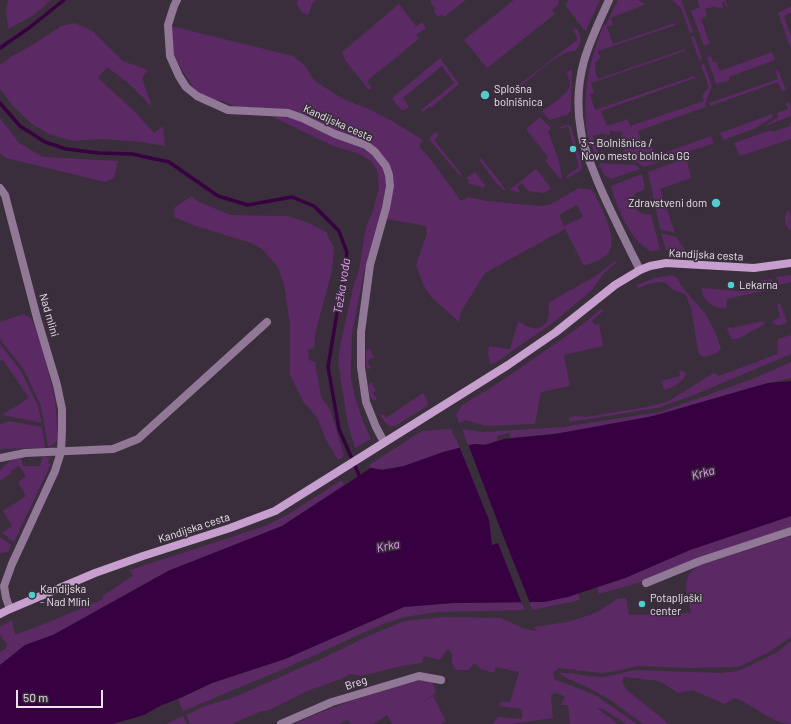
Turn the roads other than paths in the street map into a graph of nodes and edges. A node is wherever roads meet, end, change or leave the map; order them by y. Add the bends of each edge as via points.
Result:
1 (177, 0) edge
2 (610, 0) edge
3 (0, 188) edge
4 (791, 263) edge
5 (640, 270) junction
6 (267, 322) dead end
7 (384, 442) junction
8 (61, 452) junction
9 (0, 458) edge
10 (791, 531) edge
11 (646, 583) dead end
12 (10, 609) junction
13 (0, 614) edge
14 (441, 680) dead end
15 (281, 724) edge

1 - 7 street, Kandijska cesta via 168,25 170,56 186,87 197,96 228,110 288,113 302,118 366,145 386,166 390,186 370,265 361,332 366,402
2 - 5 street via 583,62 579,96 581,131 585,148 610,211
3 - 8 street, Nad mlini via 5,195 37,318 58,385 62,409
4 - 5 main road, Kandijska cesta via 754,268 666,263
5 - 7 main road, Kandijska cesta via 615,285 556,332 508,365
6 - 8 street via 138,439 112,449
7 - 12 main road, Kandijska cesta via 275,511 95,573
8 - 9 street via 16,454
8 - 12 street, Nad mlini via 4,586
10 - 11 street via 700,561
12 - 13 main road, Kandijska cesta
14 - 15 street, Breg via 419,676 332,702

